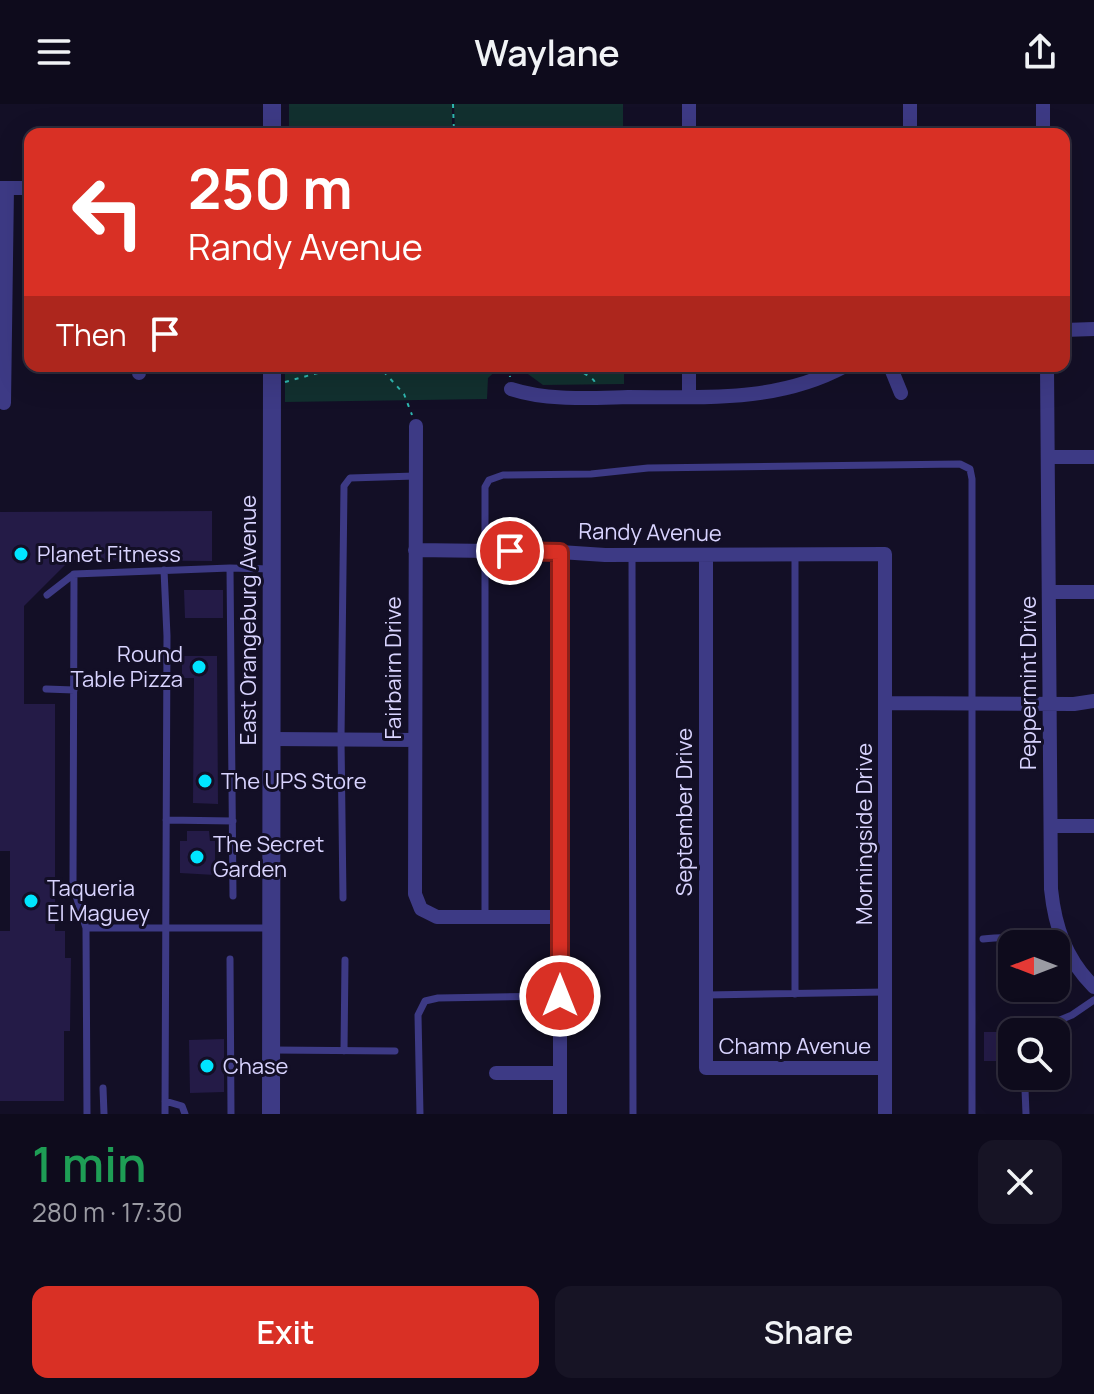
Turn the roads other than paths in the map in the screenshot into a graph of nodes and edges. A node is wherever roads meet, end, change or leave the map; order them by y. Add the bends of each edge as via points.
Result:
1 (272, 104) edge
2 (689, 104) edge
3 (910, 104) edge
4 (1043, 104) edge
5 (272, 128) edge
6 (689, 128) edge
7 (910, 128) edge
8 (1043, 128) edge
9 (4, 188) edge
10 (1094, 329) edge
11 (1070, 330) edge
12 (689, 372) edge
13 (833, 372) edge
14 (892, 372) edge
15 (1047, 372) edge
16 (272, 374) edge
17 (511, 389) dead end
18 (901, 393) dead end
19 (689, 397) junction
20 (4, 403) dead end
21 (416, 426) road end
22 (1048, 457) junction
23 (1094, 457) edge
24 (415, 476) junction
25 (415, 550) junction
26 (484, 551) junction
27 (560, 552) junction
28 (885, 554) joint
29 (632, 555) junction
30 (706, 555) junction
31 (795, 555) junction
32 (230, 568) junction
33 (271, 569) junction
34 (164, 570) junction
35 (74, 574) junction
36 (1049, 592) junction
37 (1094, 592) edge
38 (47, 595) dead end
39 (46, 689) dead end
40 (74, 690) junction
41 (1094, 701) edge
42 (886, 703) junction
43 (973, 703) junction
44 (1050, 704) junction
45 (273, 739) junction
46 (341, 739) junction
47 (415, 740) junction
48 (166, 820) junction
49 (233, 821) junction
50 (1051, 826) junction
51 (1094, 826) edge
52 (233, 896) dead end
53 (343, 898) dead end
54 (485, 917) junction
55 (561, 917) junction
56 (166, 927) junction
57 (86, 928) junction
58 (272, 928) junction
59 (1058, 930) edge
60 (998, 937) edge
61 (983, 939) dead end
62 (230, 959) dead end
63 (345, 960) dead end
64 (1070, 965) edge
65 (1094, 987) edge
66 (885, 992) junction
67 (795, 994) junction
68 (706, 995) junction
69 (560, 996) junction
70 (1094, 1000) edge
71 (1065, 1018) edge
72 (271, 1050) junction
73 (344, 1051) junction
74 (395, 1051) dead end
75 (706, 1068) joint
76 (885, 1068) junction
77 (496, 1073) dead end
78 (560, 1073) junction
79 (103, 1088) dead end
80 (1025, 1090) edge
81 (165, 1101) junction
82 (87, 1114) edge
83 (104, 1114) edge
84 (165, 1114) edge
85 (185, 1114) edge
86 (231, 1114) edge
87 (271, 1114) edge
88 (420, 1114) edge
89 (560, 1114) edge
90 (633, 1114) edge
91 (885, 1114) edge
92 (972, 1114) edge
93 (1026, 1114) edge

1 - 5 street
2 - 6 street
3 - 7 street
4 - 8 street
9 - 20 street
10 - 11 street
12 - 19 street
13 - 19 street via 777,391
14 - 18 street
15 - 22 street, Peppermint Drive
16 - 33 street, East Orangeburg Avenue
17 - 19 street via 545,397
21 - 24 street, Fairbairn Drive
22 - 23 street
22 - 36 street, Peppermint Drive
24 - 25 street, Fairbairn Drive
24 - 46 lane via 362,476 350,478 344,486
25 - 26 street, Randy Avenue
25 - 47 street, Fairbairn Drive
26 - 27 street, Randy Avenue
26 - 43 lane via 485,487 503,475 960,464 970,469 972,479
26 - 54 lane
27 - 29 street, Randy Avenue
27 - 55 street
28 - 31 street, Randy Avenue
28 - 42 street, Morningside Drive
29 - 30 street, Randy Avenue
29 - 90 lane
30 - 31 street, Randy Avenue
30 - 68 street, September Drive
31 - 67 lane
32 - 33 lane
32 - 34 lane
32 - 49 lane
33 - 45 street, East Orangeburg Avenue
34 - 35 lane
34 - 48 lane
35 - 38 lane
35 - 40 lane
36 - 37 street
36 - 44 street, Peppermint Drive
39 - 40 lane
40 - 57 lane via 73,886
41 - 44 street
42 - 43 street
42 - 66 street, Morningside Drive
43 - 44 street
43 - 92 lane
44 - 50 street, Peppermint Drive
45 - 46 street
45 - 58 street, East Orangeburg Avenue
46 - 47 street
46 - 53 lane
47 - 54 street, Fairbairn Drive via 415,894 421,909 437,917
48 - 49 lane
48 - 56 lane
49 - 52 lane
50 - 51 street
50 - 59 street, Peppermint Drive via 1051,889
54 - 55 street
55 - 69 street
56 - 57 lane
56 - 58 lane
56 - 81 lane
57 - 82 lane
58 - 72 street, East Orangeburg Avenue
60 - 61 lane
62 - 86 lane
63 - 73 lane
64 - 65 street, Peppermint Drive
66 - 67 lane
66 - 76 street, Morningside Drive
67 - 68 lane
68 - 75 street, September Drive
69 - 78 street
69 - 88 lane via 425,1001 418,1015
70 - 71 lane
72 - 73 lane
72 - 87 street, East Orangeburg Avenue
73 - 74 lane
75 - 76 street, Champ Avenue
76 - 91 street, Morningside Drive
77 - 78 street
78 - 89 street
79 - 83 lane
80 - 93 lane
81 - 84 lane
81 - 85 lane via 182,1106

